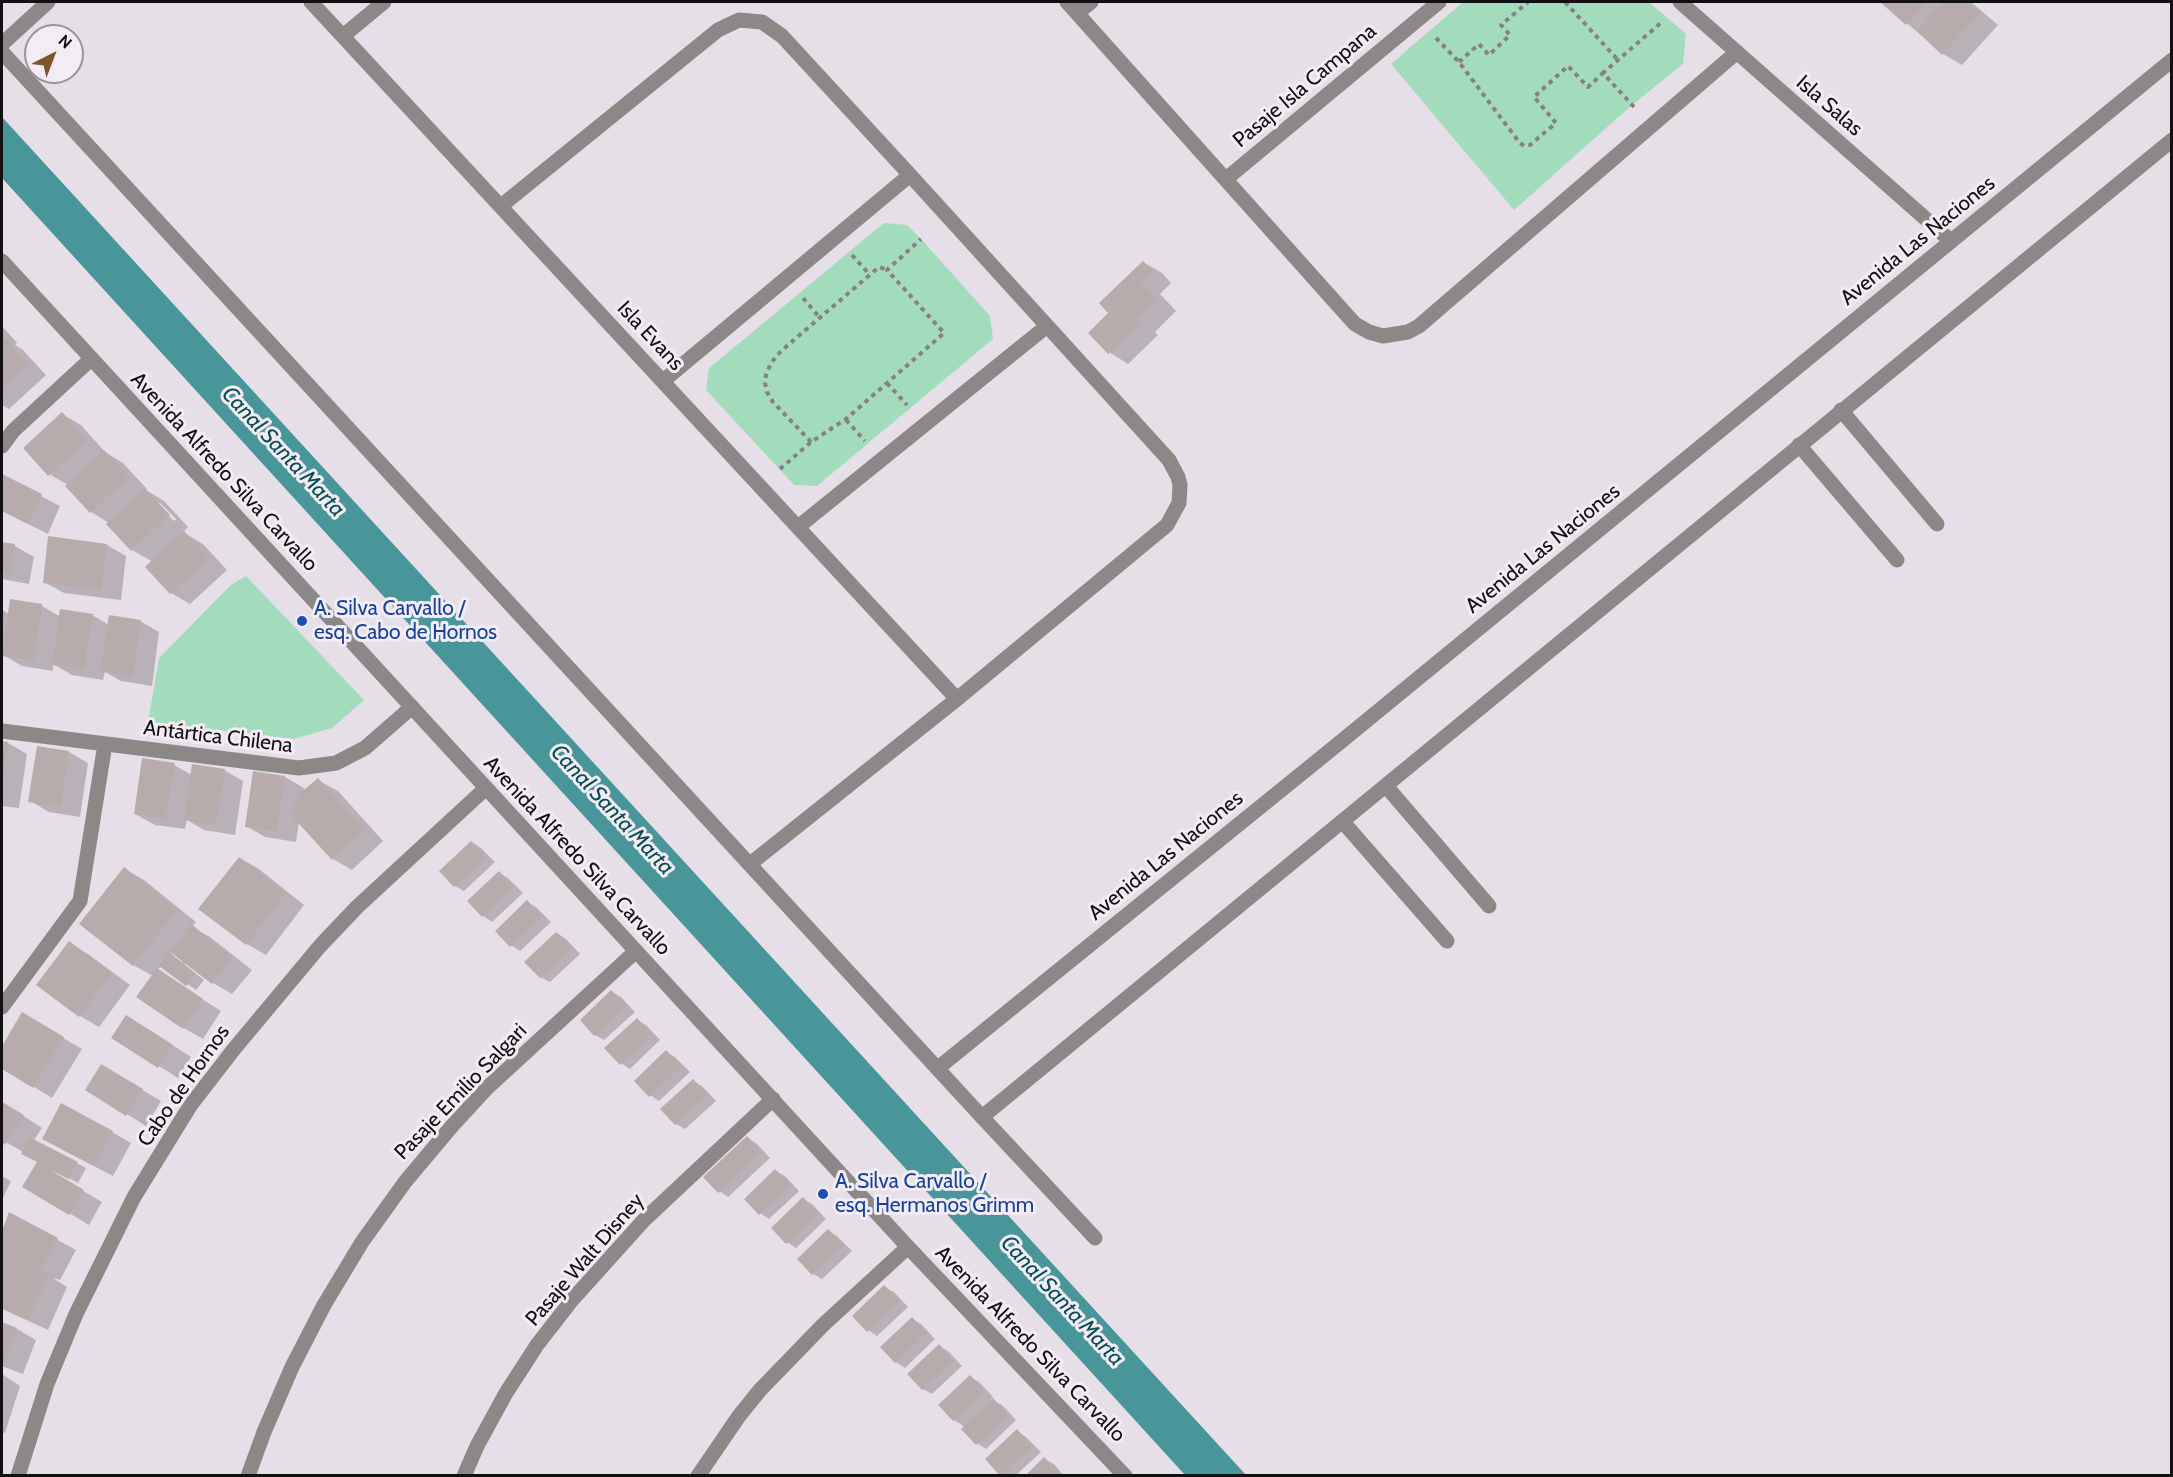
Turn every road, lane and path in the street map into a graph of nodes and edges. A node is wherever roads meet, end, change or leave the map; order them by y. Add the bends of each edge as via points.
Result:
1 (48, 2) edge
2 (311, 2) edge
3 (384, 2) edge
4 (1091, 2) edge
5 (1439, 2) edge
6 (1528, 2) edge
7 (1565, 2) edge
8 (1683, 5) edge
9 (1072, 7) edge
10 (1429, 31) dead end
11 (343, 36) junction
12 (2, 44) edge
13 (2, 52) edge
14 (1737, 52) junction
15 (1617, 60) junction
16 (2172, 60) edge
17 (1459, 62) junction
18 (1603, 74) junction
19 (1653, 125) junction
20 (2172, 140) edge
21 (910, 175) junction
22 (1226, 179) junction
23 (501, 206) junction
24 (921, 239) dead end
25 (1951, 241) junction
26 (849, 252) dead end
27 (2, 261) edge
28 (887, 270) junction
29 (870, 275) junction
30 (800, 293) dead end
31 (820, 318) junction
32 (1047, 326) junction
33 (91, 359) junction
34 (663, 381) junction
35 (887, 383) junction
36 (910, 408) dead end
37 (1841, 410) junction
38 (846, 419) junction
39 (811, 442) junction
40 (868, 444) dead end
41 (1798, 445) junction
42 (2, 446) edge
43 (780, 469) dead end
44 (1938, 524) dead end
45 (798, 527) junction
46 (1897, 560) dead end
47 (957, 699) junction
48 (412, 707) junction
49 (2, 731) edge
50 (105, 744) junction
51 (1386, 786) junction
52 (486, 788) junction
53 (1343, 822) junction
54 (750, 864) junction
55 (1489, 906) dead end
56 (1447, 941) dead end
57 (636, 951) junction
58 (2, 1007) edge
59 (938, 1068) junction
60 (773, 1099) junction
61 (982, 1117) junction
62 (1095, 1238) dead end
63 (908, 1247) junction
64 (18, 1476) edge
65 (248, 1476) edge
66 (464, 1476) edge
67 (698, 1476) edge
68 (1125, 1476) edge

1 - 12 street
2 - 11 street, Isla Evans
3 - 11 street
4 - 9 street
5 - 22 street, Pasaje Isla Campana
6 - 17 path via 1501,25 1510,35 1489,55 1479,44
7 - 15 path
8 - 14 street, Isla Salas
8 - 15 path
9 - 22 street
10 - 17 path
11 - 23 street, Isla Evans
13 - 54 street
14 - 19 street
14 - 25 street, Isla Salas
15 - 18 path
16 - 25 street, Avenida Las Naciones
17 - 18 path via 1524,146 1556,123 1534,97 1568,66 1588,87
18 - 19 path
19 - 22 street via 1419,326 1396,335 1383,336 1355,324
20 - 37 street
21 - 23 street via 773,28 762,22 739,20 718,30
21 - 32 street
21 - 34 street
23 - 34 street, Isla Evans
24 - 28 path
25 - 59 street, Avenida Las Naciones
26 - 29 path
27 - 33 street, Avenida Alfredo Silva Carvallo
28 - 29 path via 879,267
28 - 35 path via 944,333
29 - 31 path
30 - 31 path
31 - 39 path via 781,351 771,363 765,383 773,402
32 - 45 street
32 - 47 street via 1169,460 1180,485 1179,503 1167,525
33 - 42 street
33 - 48 street, Avenida Alfredo Silva Carvallo
34 - 45 street, Isla Evans
35 - 36 path
35 - 38 path
37 - 41 street
37 - 44 street
38 - 39 path
38 - 40 path
39 - 43 path
41 - 46 street
41 - 51 street
45 - 47 street, Isla Evans
47 - 54 street
48 - 50 street, Antártica Chilena via 366,748 336,763 299,768
48 - 52 street, Avenida Alfredo Silva Carvallo
49 - 50 street, Antártica Chilena
50 - 58 street via 80,901
51 - 53 street
51 - 55 street
52 - 57 street, Avenida Alfredo Silva Carvallo
52 - 64 street, Cabo de Hornos via 327,938 190,1106 134,1197 76,1314 47,1384
53 - 56 street
53 - 61 street
54 - 59 street
57 - 60 street, Avenida Alfredo Silva Carvallo
57 - 65 street, Pasaje Emilio Salgari via 488,1088 405,1182 324,1305 292,1367
59 - 61 street
60 - 63 street, Avenida Alfredo Silva Carvallo
60 - 66 street, Pasaje Walt Disney via 644,1220 572,1300 506,1393
61 - 62 street
63 - 67 street via 760,1390
63 - 68 street, Avenida Alfredo Silva Carvallo

